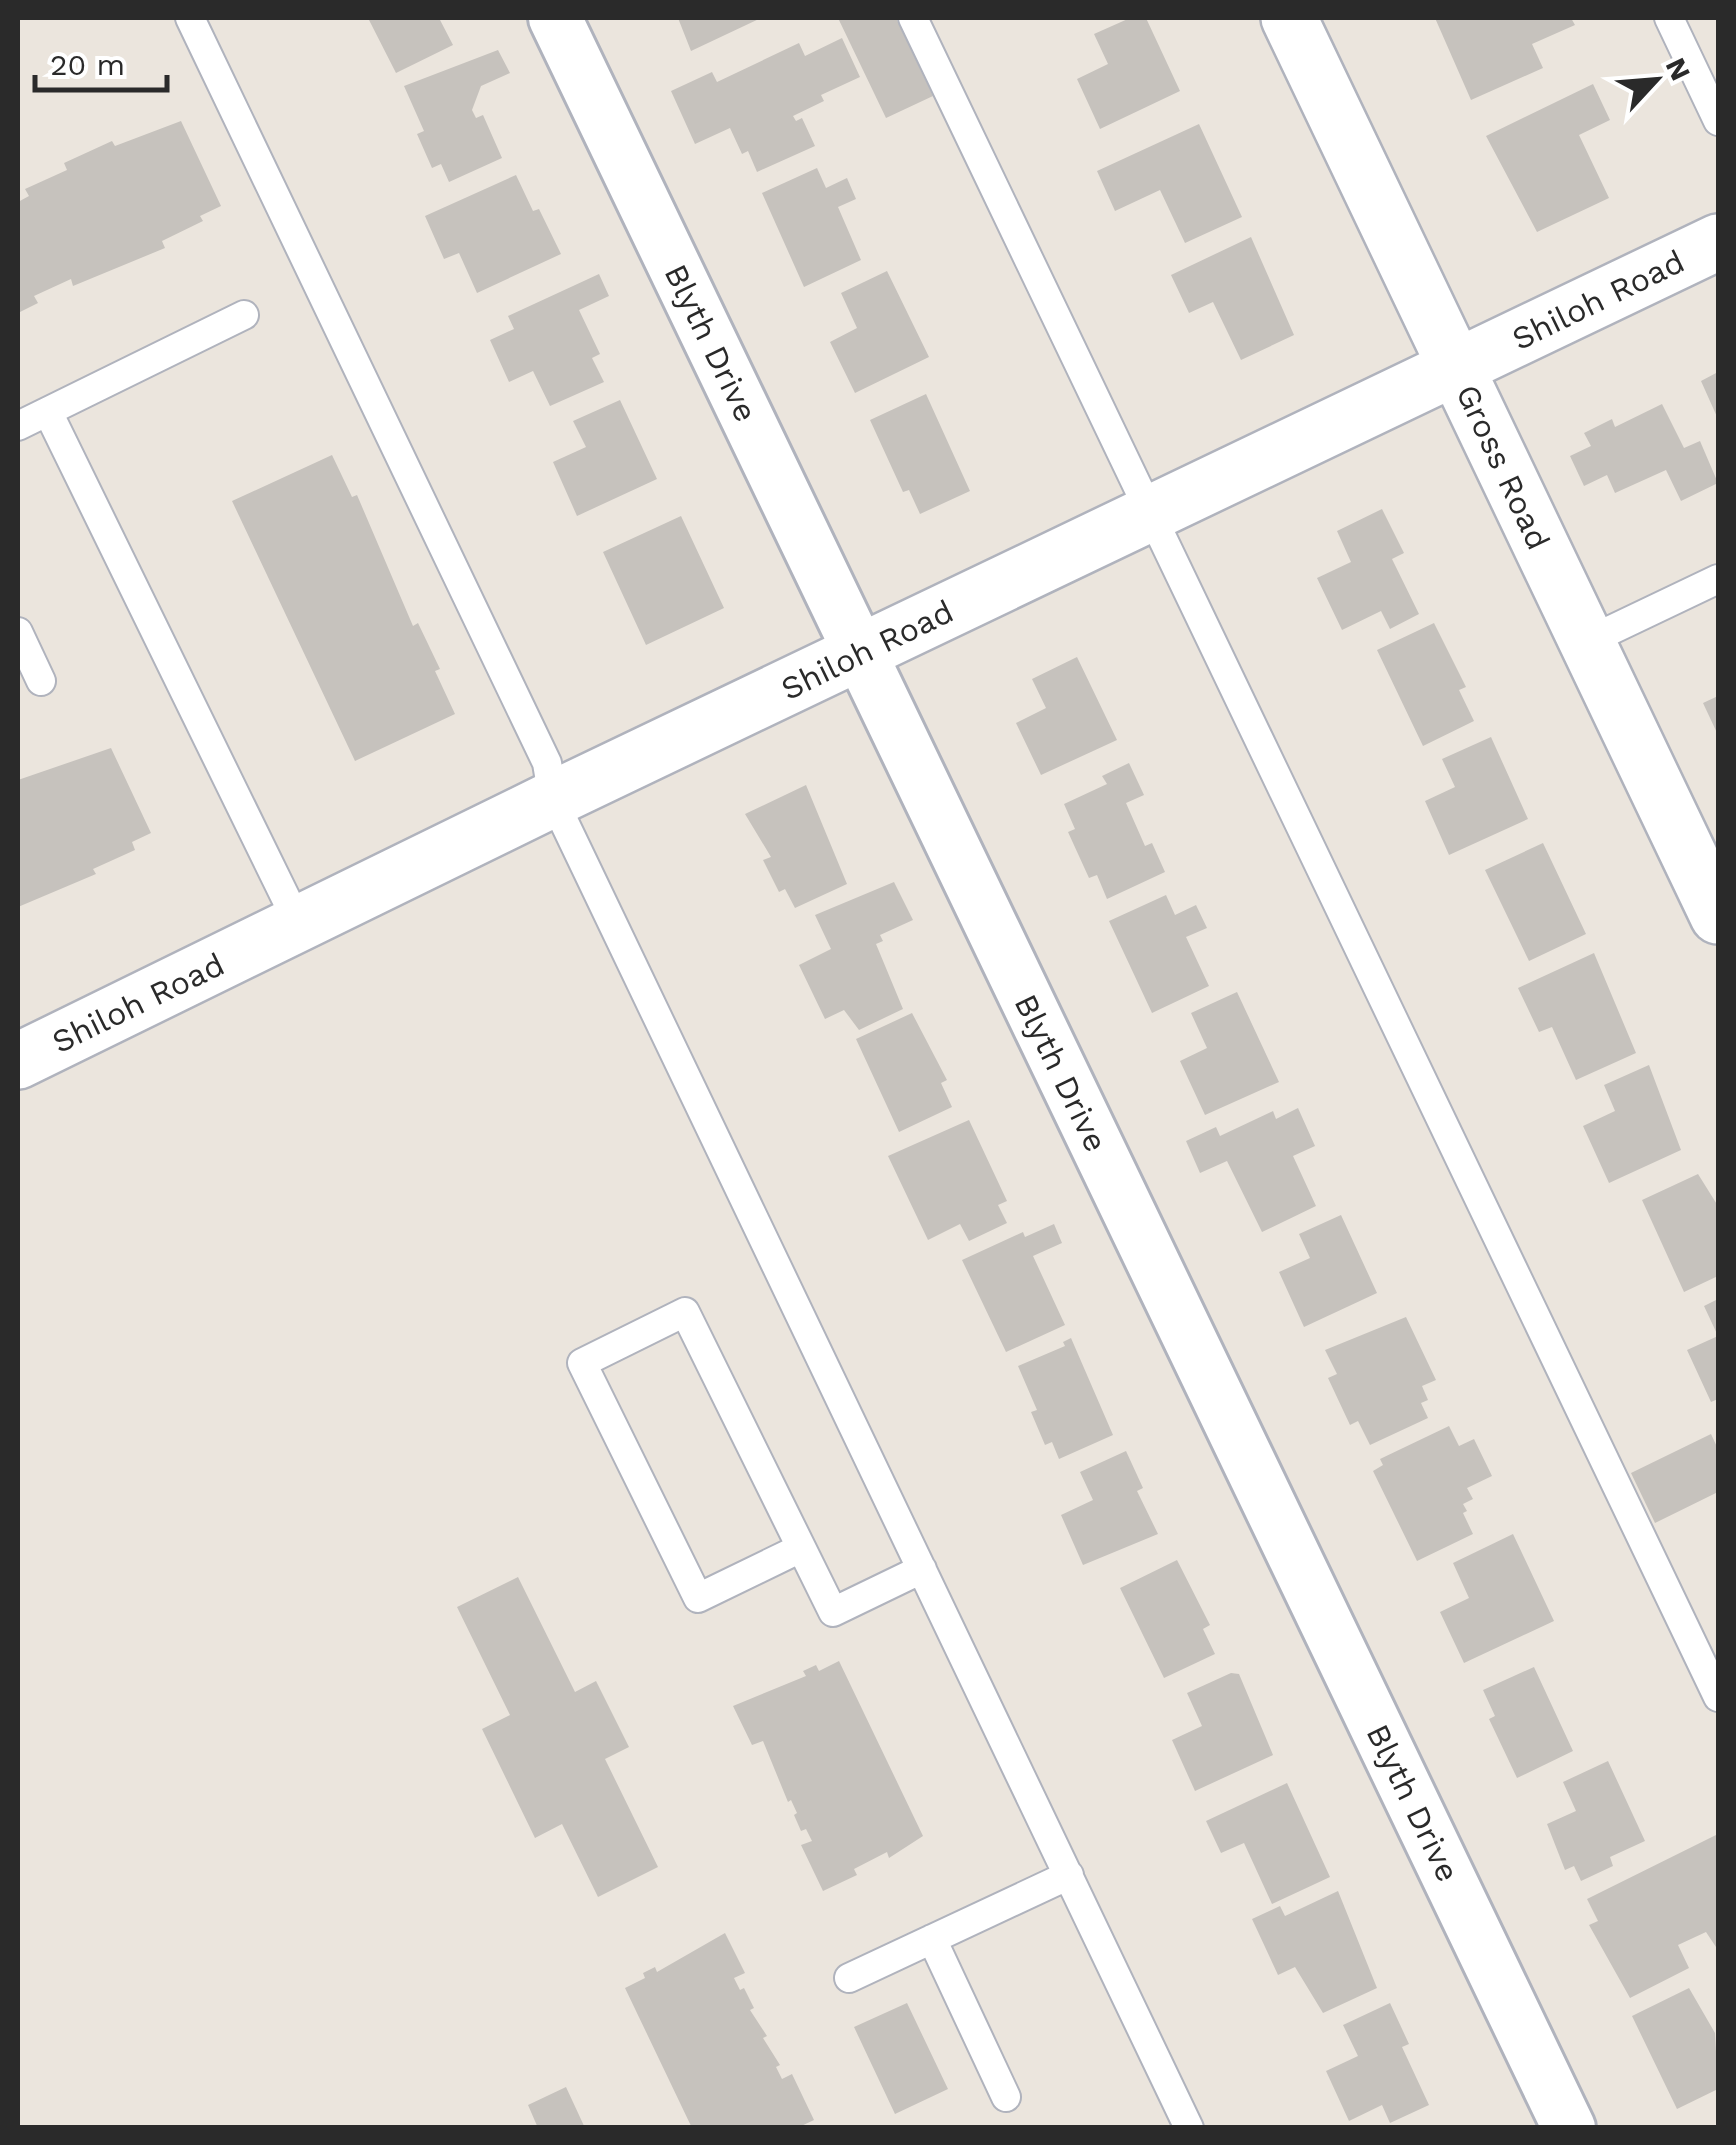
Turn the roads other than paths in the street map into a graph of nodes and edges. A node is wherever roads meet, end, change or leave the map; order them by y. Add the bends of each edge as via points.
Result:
1 (190, 18) edge
2 (555, 18) edge
3 (913, 18) edge
4 (1289, 18) edge
5 (1669, 18) edge
6 (1718, 121) edge
7 (1718, 242) edge
8 (244, 315) dead end
9 (1456, 368) junction
10 (48, 412) junction
11 (18, 426) edge
12 (1151, 514) junction
13 (1718, 579) edge
14 (18, 632) edge
15 (1586, 642) junction
16 (860, 654) junction
17 (41, 681) dead end
18 (553, 799) junction
19 (1718, 916) edge
20 (299, 925) junction
21 (18, 1062) edge
22 (801, 1548) junction
23 (922, 1569) junction
24 (1718, 1697) edge
25 (1069, 1875) junction
26 (932, 1939) junction
27 (849, 1978) dead end
28 (1006, 2097) dead end
29 (1189, 2128) edge
30 (1570, 2128) edge

1 - 18 lane via 547,764
2 - 16 street, Blyth Drive
3 - 12 lane
4 - 9 street, Gross Road
5 - 6 lane
7 - 9 street, Shiloh Road
8 - 10 lane
9 - 12 street, Shiloh Road
9 - 15 street, Gross Road
10 - 11 lane
10 - 20 lane
12 - 16 street, Shiloh Road
12 - 24 lane
13 - 15 lane
14 - 17 lane
15 - 19 street, Gross Road
16 - 18 street, Shiloh Road
16 - 30 street, Blyth Drive
18 - 20 street, Shiloh Road
18 - 23 lane
20 - 21 street, Shiloh Road
22 - 22 lane via 698,1598 582,1364 685,1312
22 - 23 lane via 834,1612
23 - 25 lane
25 - 26 lane
25 - 29 lane
26 - 27 lane
26 - 28 lane

